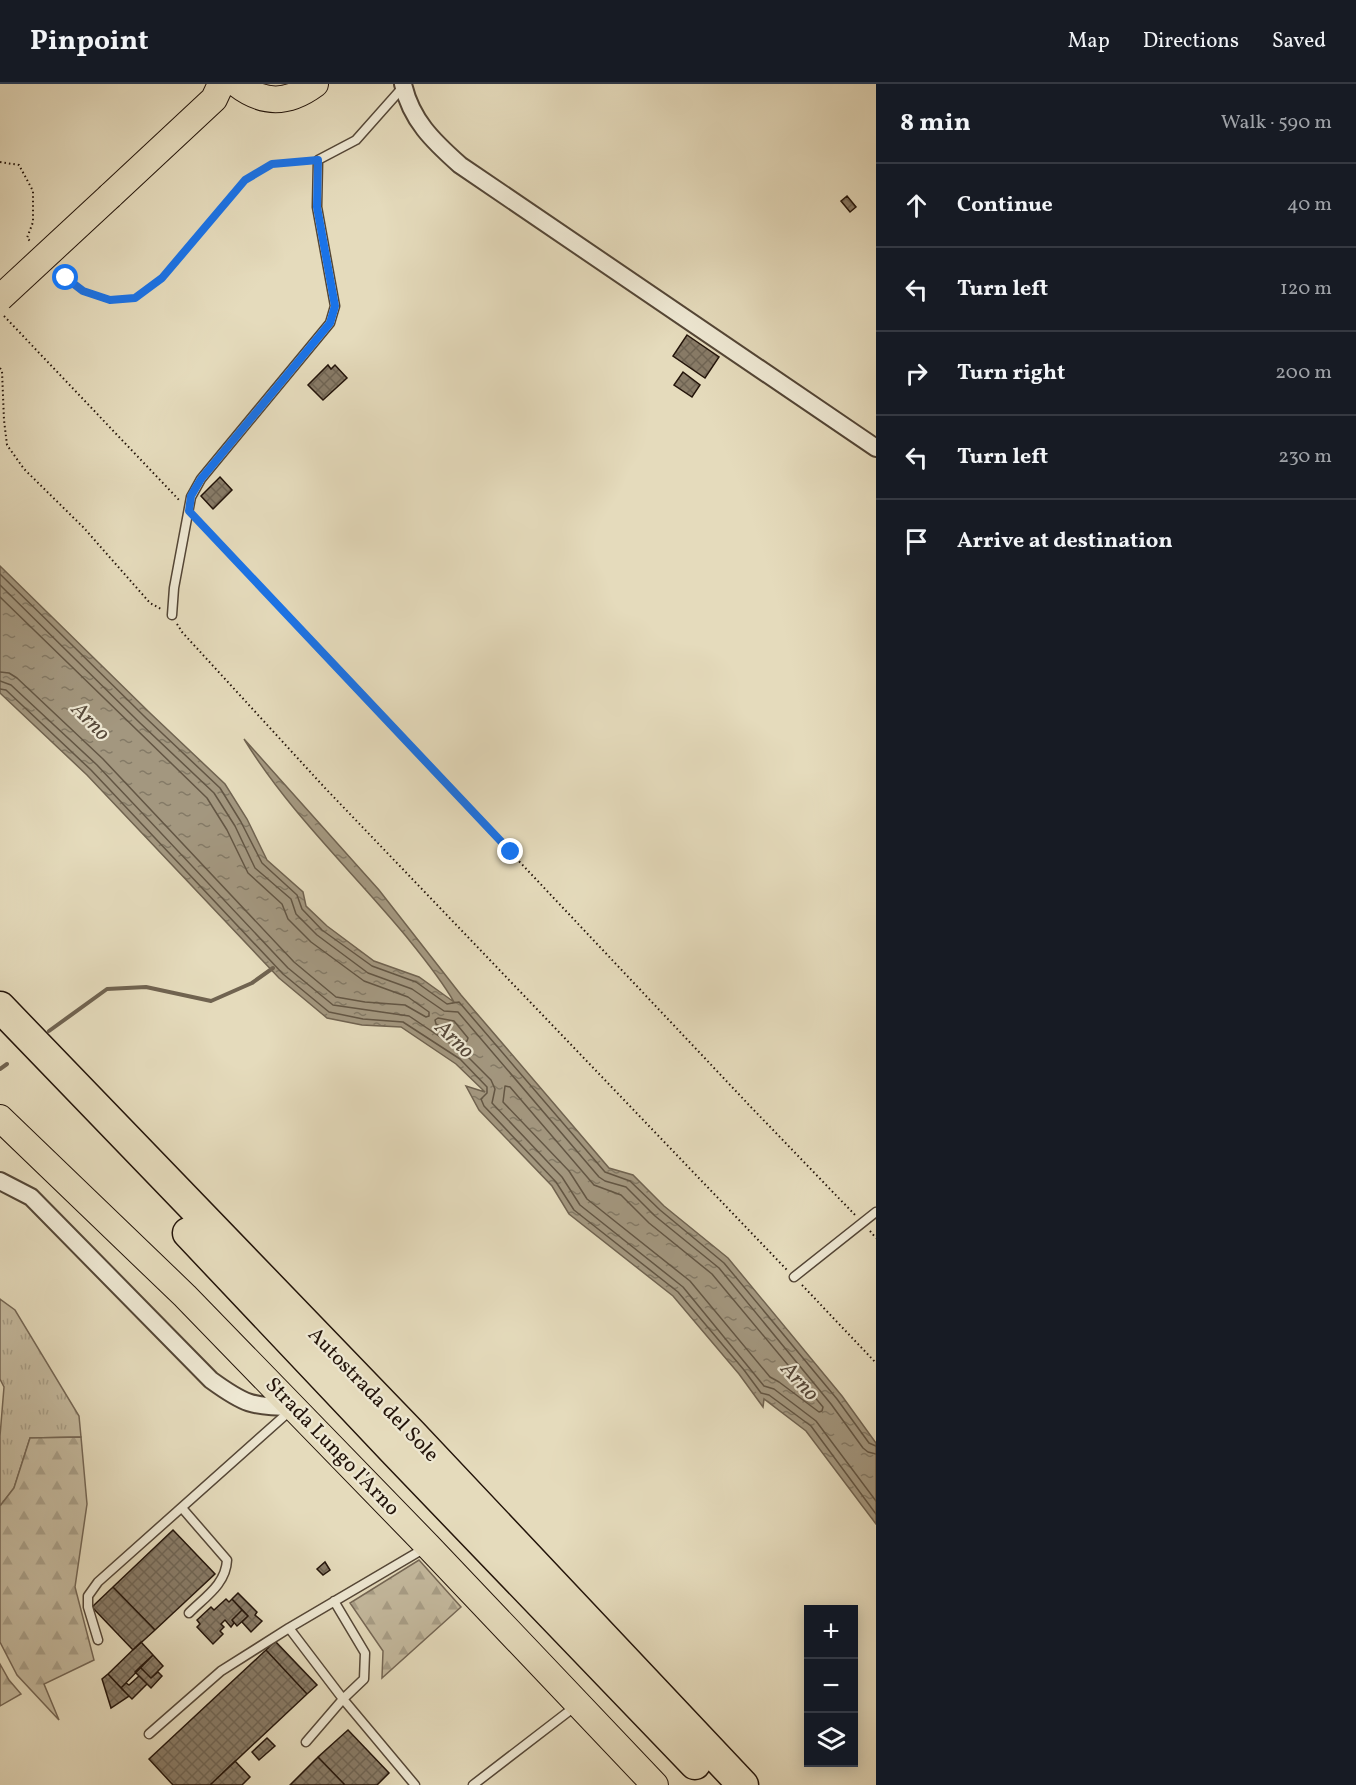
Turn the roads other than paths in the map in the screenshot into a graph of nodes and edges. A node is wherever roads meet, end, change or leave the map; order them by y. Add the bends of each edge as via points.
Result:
1 (315, 84) edge
2 (403, 85) edge
3 (243, 88) edge
4 (218, 92) edge
5 (0, 298) edge
6 (876, 448) edge
7 (172, 615) road end
8 (0, 1008) edge
9 (0, 1034) edge
10 (0, 1118) edge
11 (0, 1181) edge
12 (876, 1212) edge
13 (794, 1277) road end
14 (293, 1407) junction
15 (182, 1508) junction
16 (428, 1546) junction
17 (334, 1601) junction
18 (189, 1613) dead end
19 (289, 1628) junction
20 (98, 1640) dead end
21 (343, 1699) junction
22 (578, 1704) junction
23 (149, 1734) dead end
24 (306, 1742) dead end
25 (415, 1785) edge
26 (473, 1785) edge
27 (655, 1785) edge
28 (715, 1785) edge
29 (743, 1785) edge

1 - 3 main road via 284,100 266,99
2 - 6 street via 412,111 429,138 460,165
2 - 7 lane via 356,140 318,160 317,207 335,306 330,323 191,496
3 - 4 main road
4 - 5 main road, bridge
8 - 29 highway, Autostrada del Sole via 411,1433
9 - 28 highway, Autostrada del Sole
10 - 14 main road, Strada Lungo l'Arno via 185,1296
11 - 14 street via 31,1197 211,1380 237,1399 262,1407
12 - 13 lane
14 - 15 lane
14 - 16 main road, Strada Lungo l'Arno
15 - 18 lane via 227,1560 220,1583
15 - 20 lane via 98,1582 88,1596
16 - 17 lane
16 - 22 main road, Strada Lungo l'Arno
17 - 19 lane
17 - 21 lane via 365,1653 363,1679
19 - 21 lane
19 - 23 lane via 221,1671
21 - 24 lane
21 - 25 lane
22 - 26 lane
22 - 27 main road, Strada Lungo l'Arno

